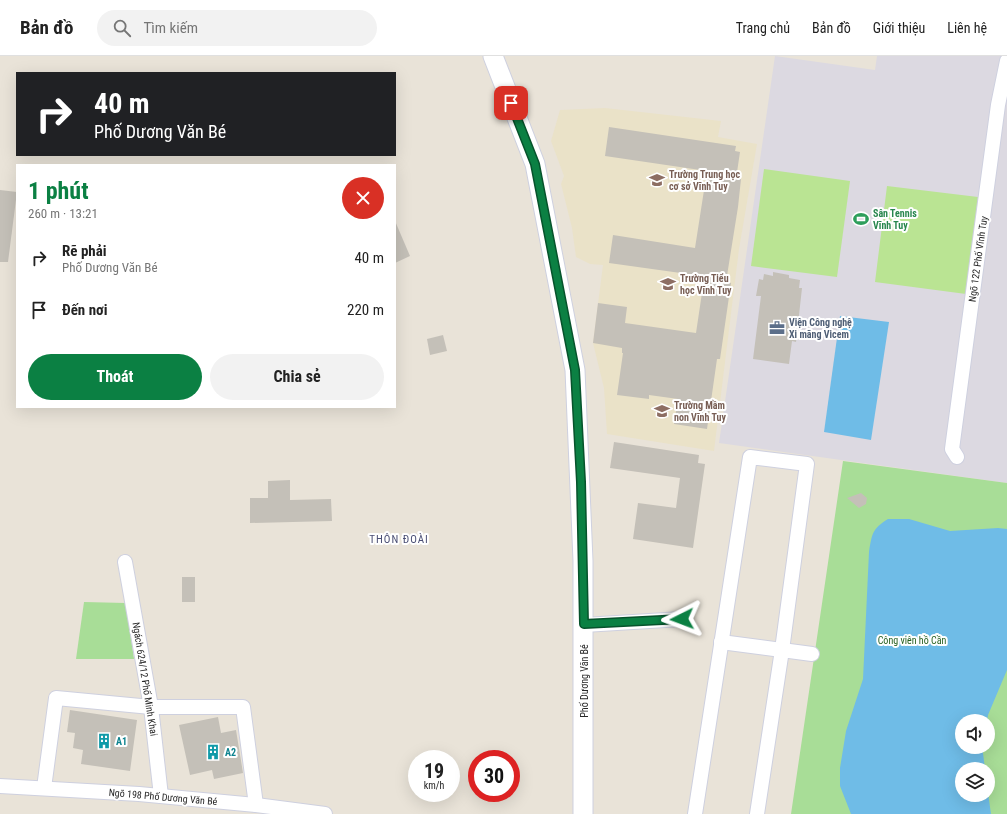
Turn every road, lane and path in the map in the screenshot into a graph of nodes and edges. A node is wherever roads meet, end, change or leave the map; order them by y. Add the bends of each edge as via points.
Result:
1 (493, 56) edge
2 (1007, 61) edge
3 (958, 456) dead end
4 (125, 562) dead end
5 (682, 619) dead end
6 (584, 624) junction
7 (721, 642) junction
8 (782, 650) junction
9 (812, 654) dead end
10 (151, 707) junction
11 (0, 786) edge
12 (44, 788) junction
13 (162, 796) junction
14 (256, 806) junction
15 (325, 814) edge
16 (584, 814) edge
17 (695, 814) edge
18 (757, 814) edge

1 - 6 street, Phố Dương Văn Bé via 535,164 575,370 581,482
2 - 3 street, Ngõ 122 Phố Vĩnh Tuy via 998,105 952,449
4 - 10 street, Ngách 624/12 Phố Minh Khai
5 - 6 street
6 - 16 street, Phố Dương Văn Bé
7 - 8 street
7 - 8 street via 750,457 800,463 807,464
7 - 17 street
8 - 9 street
8 - 18 street
10 - 12 street via 56,698
10 - 13 street, Ngách 624/12 Phố Minh Khai
10 - 14 street via 243,708
11 - 12 street, Ngõ 198 Phố Dương Văn Bé
12 - 13 street, Ngõ 198 Phố Dương Văn Bé
13 - 14 street, Ngõ 198 Phố Dương Văn Bé
14 - 15 street, Ngõ 198 Phố Dương Văn Bé

